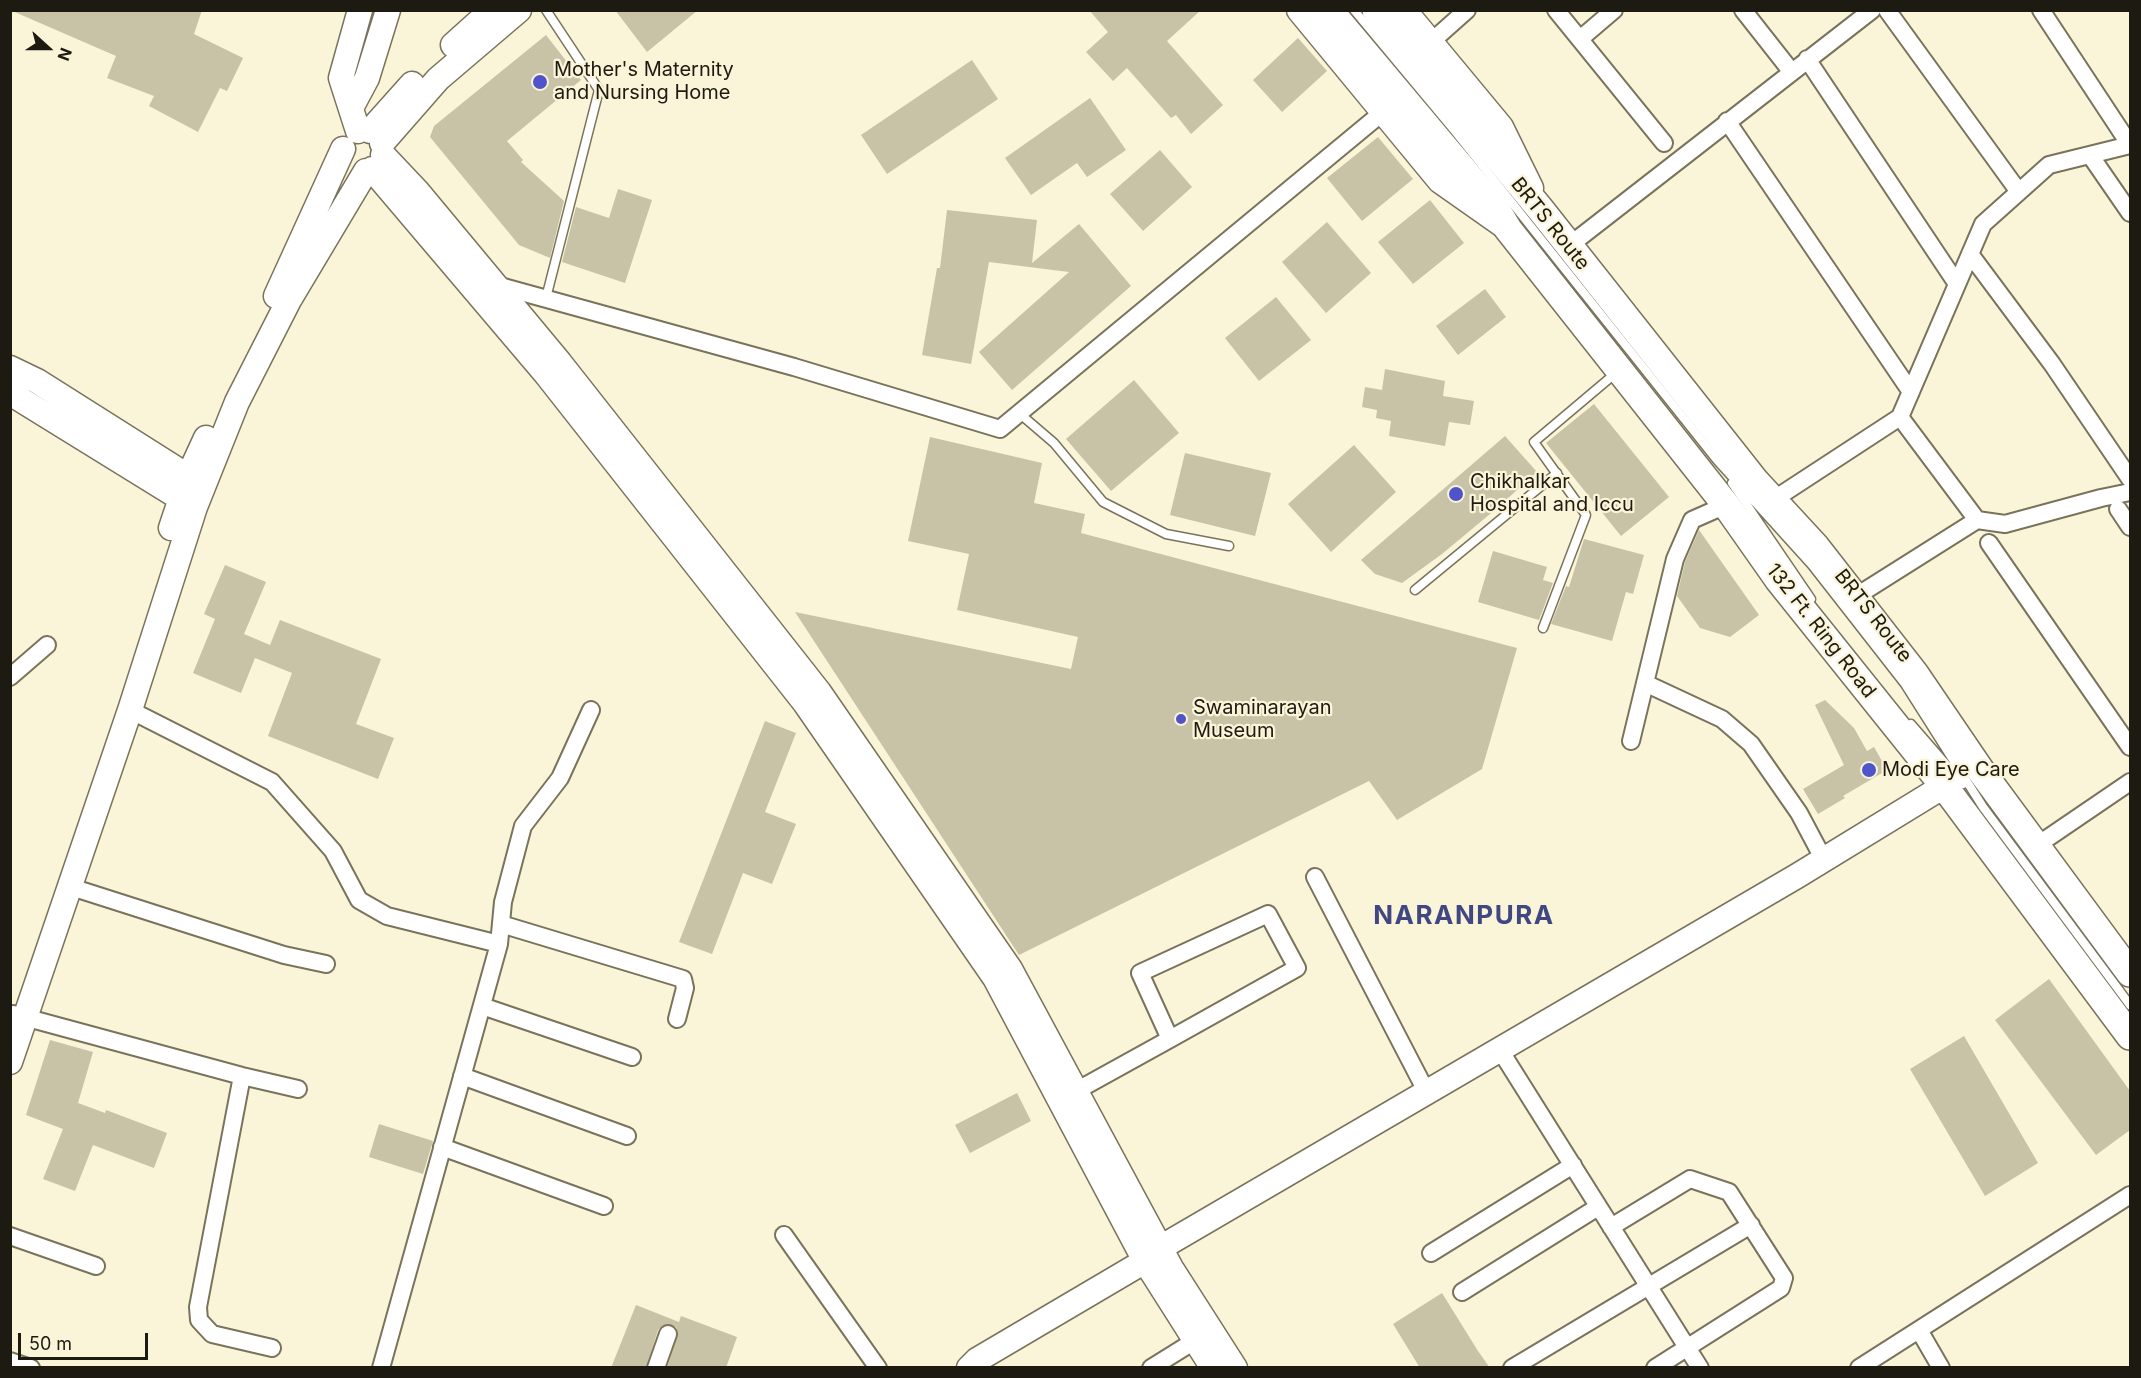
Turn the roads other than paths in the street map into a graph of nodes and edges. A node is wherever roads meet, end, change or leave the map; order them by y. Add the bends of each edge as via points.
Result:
1 (360, 10) edge
2 (388, 10) edge
3 (492, 10) edge
4 (519, 10) edge
5 (546, 10) edge
6 (1299, 10) edge
7 (1329, 10) edge
8 (1354, 10) edge
9 (1376, 10) edge
10 (1404, 10) edge
11 (1467, 10) edge
12 (1556, 10) edge
13 (1614, 10) edge
14 (1743, 10) edge
15 (1872, 10) edge
16 (1887, 10) edge
17 (2041, 10) edge
18 (1580, 39) junction
19 (1431, 42) junction
20 (1807, 59) junction
21 (1791, 71) junction
22 (1383, 112) junction
23 (1727, 121) junction
24 (1664, 143) dead end
25 (366, 145) junction
26 (2130, 145) edge
27 (2090, 155) junction
28 (2019, 192) junction
29 (1541, 210) junction
30 (2130, 213) edge
31 (1502, 219) junction
32 (1570, 245) junction
33 (1970, 254) junction
34 (1957, 284) junction
35 (495, 285) junction
36 (546, 298) junction
37 (10, 368) edge
38 (1620, 370) junction
39 (1911, 392) junction
40 (10, 393) edge
41 (1019, 413) junction
42 (1900, 417) junction
43 (1717, 460) junction
44 (1557, 473) junction
45 (2130, 479) edge
46 (2130, 492) edge
47 (192, 493) junction
48 (1773, 500) junction
49 (1726, 505) junction
50 (2118, 508) dead end
51 (1977, 520) junction
52 (2130, 526) edge
53 (1989, 543) dead end
54 (1229, 546) dead end
55 (1415, 590) dead end
56 (1855, 597) junction
57 (1815, 604) dead end
58 (1543, 628) dead end
59 (46, 645) dead end
60 (10, 677) edge
61 (1647, 684) junction
62 (123, 708) junction
63 (591, 710) dead end
64 (1902, 714) dead end
65 (1631, 741) dead end
66 (2130, 747) edge
67 (2130, 782) edge
68 (1944, 786) junction
69 (1983, 807) junction
70 (2036, 846) junction
71 (1824, 860) junction
72 (1315, 877) dead end
73 (71, 887) junction
74 (501, 924) junction
75 (499, 944) junction
76 (326, 964) dead end
77 (2130, 973) edge
78 (2130, 1005) edge
79 (482, 1006) junction
80 (17, 1017) edge
81 (677, 1019) dead end
82 (2130, 1036) edge
83 (1170, 1039) junction
84 (1500, 1050) junction
85 (632, 1057) dead end
86 (11, 1062) edge
87 (242, 1076) junction
88 (462, 1076) junction
89 (298, 1089) dead end
90 (1076, 1091) junction
91 (1426, 1091) junction
92 (627, 1136) dead end
93 (442, 1147) junction
94 (1573, 1165) junction
95 (2130, 1195) edge
96 (604, 1206) dead end
97 (1598, 1207) junction
98 (1751, 1225) junction
99 (1611, 1227) junction
100 (784, 1235) dead end
101 (10, 1236) edge
102 (1431, 1253) dead end
103 (1153, 1255) junction
104 (96, 1266) dead end
105 (1648, 1285) junction
106 (1462, 1292) dead end
107 (1919, 1330) junction
108 (668, 1334) dead end
109 (1196, 1340) junction
110 (1688, 1347) junction
111 (272, 1348) dead end
112 (10, 1361) edge
113 (31, 1368) edge
114 (381, 1368) edge
115 (656, 1368) edge
116 (878, 1368) edge
117 (969, 1368) edge
118 (1151, 1368) edge
119 (1213, 1368) edge
120 (1235, 1368) edge
121 (1512, 1368) edge
122 (1655, 1368) edge
123 (1700, 1368) edge
124 (1859, 1368) edge
125 (1941, 1368) edge

1 - 25 street via 341,78
2 - 25 street via 368,78
3 - 25 street via 426,68
4 - 25 street
5 - 36 lane via 598,90
6 - 22 street
7 - 31 main road, 132 Ft. Ring Road
8 - 43 lane, BRTS Route
9 - 29 main road
10 - 19 street
11 - 19 street
12 - 18 street
13 - 18 street
14 - 21 street
15 - 20 street
16 - 28 street
17 - 26 street
18 - 24 street
19 - 29 street via 1501,127
20 - 21 street
20 - 34 street
21 - 23 street
22 - 31 street via 1440,181
22 - 41 street
23 - 32 street
23 - 39 street
25 - 35 street via 417,191
25 - 47 street
25 - 47 street
25 - 103 street via 805,703 995,978
26 - 27 street
27 - 28 street via 2049,165
27 - 30 street
28 - 33 street via 1983,224
29 - 32 main road
31 - 38 main road, 132 Ft. Ring Road
32 - 48 main road
33 - 34 street
33 - 45 street via 2052,364
34 - 39 street
35 - 36 street
35 - 90 street via 819,692 1010,969
36 - 41 street via 1000,429
37 - 47 street via 37,381
38 - 44 lane via 1534,442
38 - 49 main road, 132 Ft. Ring Road
39 - 42 street
40 - 47 street
41 - 54 lane via 1053,443 1103,502 1166,534
42 - 48 street
42 - 51 street
43 - 57 lane, BRTS Route
43 - 69 lane, BRTS Route via 1812,565 1905,684
44 - 55 lane
44 - 58 lane via 1586,515
46 - 51 street via 2005,524
47 - 62 street
48 - 56 main road
49 - 61 street via 1692,520 1676,559
49 - 68 main road, 132 Ft. Ring Road via 1778,579
50 - 52 street
51 - 56 street
53 - 66 street
56 - 70 main road via 1916,674
59 - 60 street
61 - 65 street
61 - 71 street via 1722,719 1750,744 1799,813
62 - 73 street
62 - 75 street via 272,782 333,851 359,900 387,916
62 - 80 street
63 - 74 street via 560,778 523,826
64 - 69 lane, BRTS Route
67 - 70 street
68 - 71 street
68 - 82 main road, 132 Ft. Ring Road
69 - 78 lane, BRTS Route
70 - 77 main road
71 - 84 street
72 - 91 street
73 - 76 street via 284,955
73 - 80 street
74 - 75 street
74 - 81 street via 683,979 685,988
75 - 79 street
79 - 85 street
79 - 88 street
80 - 86 street
80 - 87 street
83 - 83 street via 1297,968 1268,914 1140,973
83 - 90 street
84 - 91 street
84 - 94 street
87 - 89 street
87 - 111 street via 198,1307 199,1320 212,1334
88 - 92 street
88 - 93 street
90 - 103 street
91 - 103 street
93 - 96 street
93 - 114 street
94 - 97 street
94 - 102 street
95 - 107 street
97 - 99 street
97 - 106 street
98 - 99 street via 1730,1192 1690,1179
98 - 105 street
98 - 110 street via 1785,1278 1781,1288
99 - 105 street
100 - 116 street
101 - 104 street
103 - 109 street
103 - 117 street
103 - 120 street
105 - 110 street
105 - 121 street
107 - 124 street
107 - 125 street
108 - 115 street
109 - 118 street
109 - 119 street
110 - 122 street
110 - 123 street
112 - 113 street

